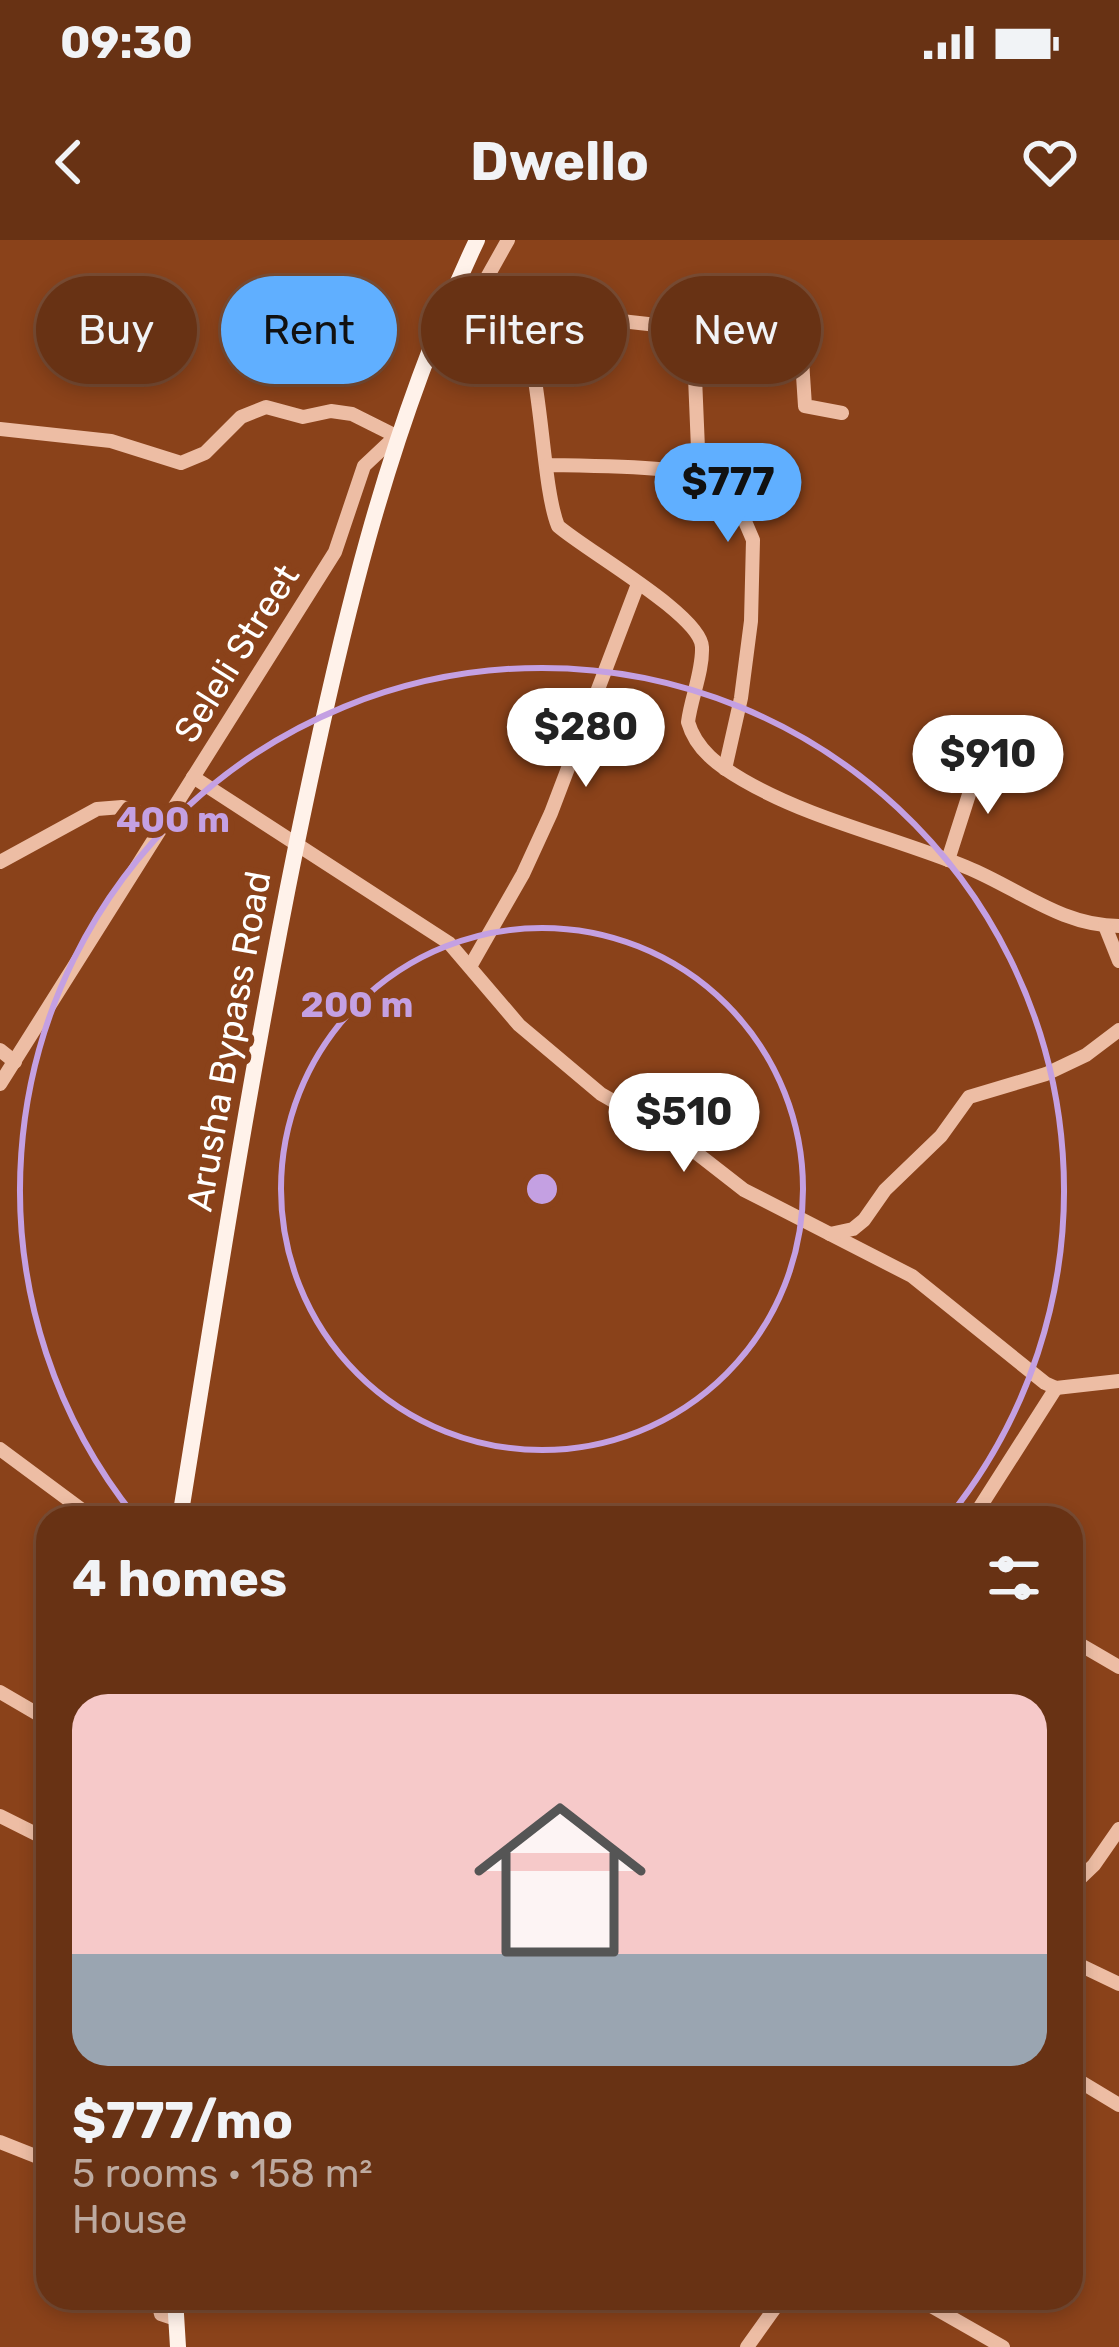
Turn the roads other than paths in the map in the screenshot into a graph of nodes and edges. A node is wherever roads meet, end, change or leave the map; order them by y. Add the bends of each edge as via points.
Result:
1 (477, 240) edge
2 (508, 240) edge
3 (460, 276) edge
4 (488, 276) edge
5 (421, 372) edge
6 (534, 384) edge
7 (695, 384) edge
8 (804, 384) edge
9 (842, 413) dead end
10 (0, 429) edge
11 (396, 435) junction
12 (547, 465) junction
13 (699, 473) junction
14 (638, 584) junction
15 (980, 760) dead end
16 (725, 769) junction
17 (193, 777) junction
18 (165, 820) junction
19 (296, 847) junction
20 (948, 860) junction
21 (0, 862) edge
22 (1112, 926) edge
23 (1119, 961) edge
24 (471, 965) junction
25 (1119, 1030) edge
26 (0, 1050) edge
27 (15, 1063) junction
28 (0, 1084) edge
29 (830, 1234) junction
30 (1119, 1381) edge
31 (1056, 1388) junction
32 (0, 1449) edge
33 (77, 1506) edge
34 (182, 1506) edge
35 (981, 1506) edge
36 (1083, 1646) edge
37 (1119, 1667) edge
38 (0, 1693) edge
39 (36, 1713) edge
40 (0, 1816) edge
41 (1119, 1828) edge
42 (36, 1834) edge
43 (1112, 1846) edge
44 (1083, 1875) edge
45 (1083, 1967) edge
46 (1119, 1984) edge
47 (1083, 2083) edge
48 (1119, 2084) edge
49 (1114, 2102) edge
50 (0, 2142) edge
51 (36, 2156) edge
52 (160, 2310) edge
53 (176, 2310) edge
54 (773, 2310) edge
55 (938, 2310) edge
56 (176, 2319) junction
57 (178, 2347) edge
58 (747, 2347) edge
59 (1004, 2347) edge

1 - 3 main road, Arusha Bypass Road
2 - 4 street
5 - 11 main road, Arusha Bypass Road
6 - 12 street
7 - 13 street
8 - 9 street via 805,406
10 - 11 street via 89,437 181,463 266,407 303,417 352,414
11 - 17 street, Seleli Street via 364,466 335,552
11 - 19 main road, Arusha Bypass Road via 336,656
12 - 13 street
12 - 14 street via 557,526
13 - 16 street via 740,485 752,541 747,656
14 - 16 street via 700,637 688,722 698,745
14 - 24 street via 524,874
15 - 20 street
16 - 20 street via 796,806
17 - 18 street, Seleli Street
17 - 19 street
18 - 21 street via 97,809
18 - 27 street, Seleli Street
19 - 24 street
19 - 34 main road, Arusha Bypass Road
20 - 22 street via 1050,911
22 - 23 street
24 - 29 street via 519,1025 591,1087 676,1136 744,1190
25 - 29 street via 1046,1074 969,1097 864,1220
26 - 27 street
27 - 28 street, Seleli Street
29 - 31 street via 912,1276
30 - 31 street
31 - 35 street
32 - 33 street
36 - 37 street
38 - 39 street
40 - 42 street
41 - 43 street
43 - 44 street
45 - 46 street
47 - 49 street
48 - 49 street
50 - 51 street
52 - 56 street
53 - 56 main road
54 - 58 street
55 - 59 street
56 - 57 main road

